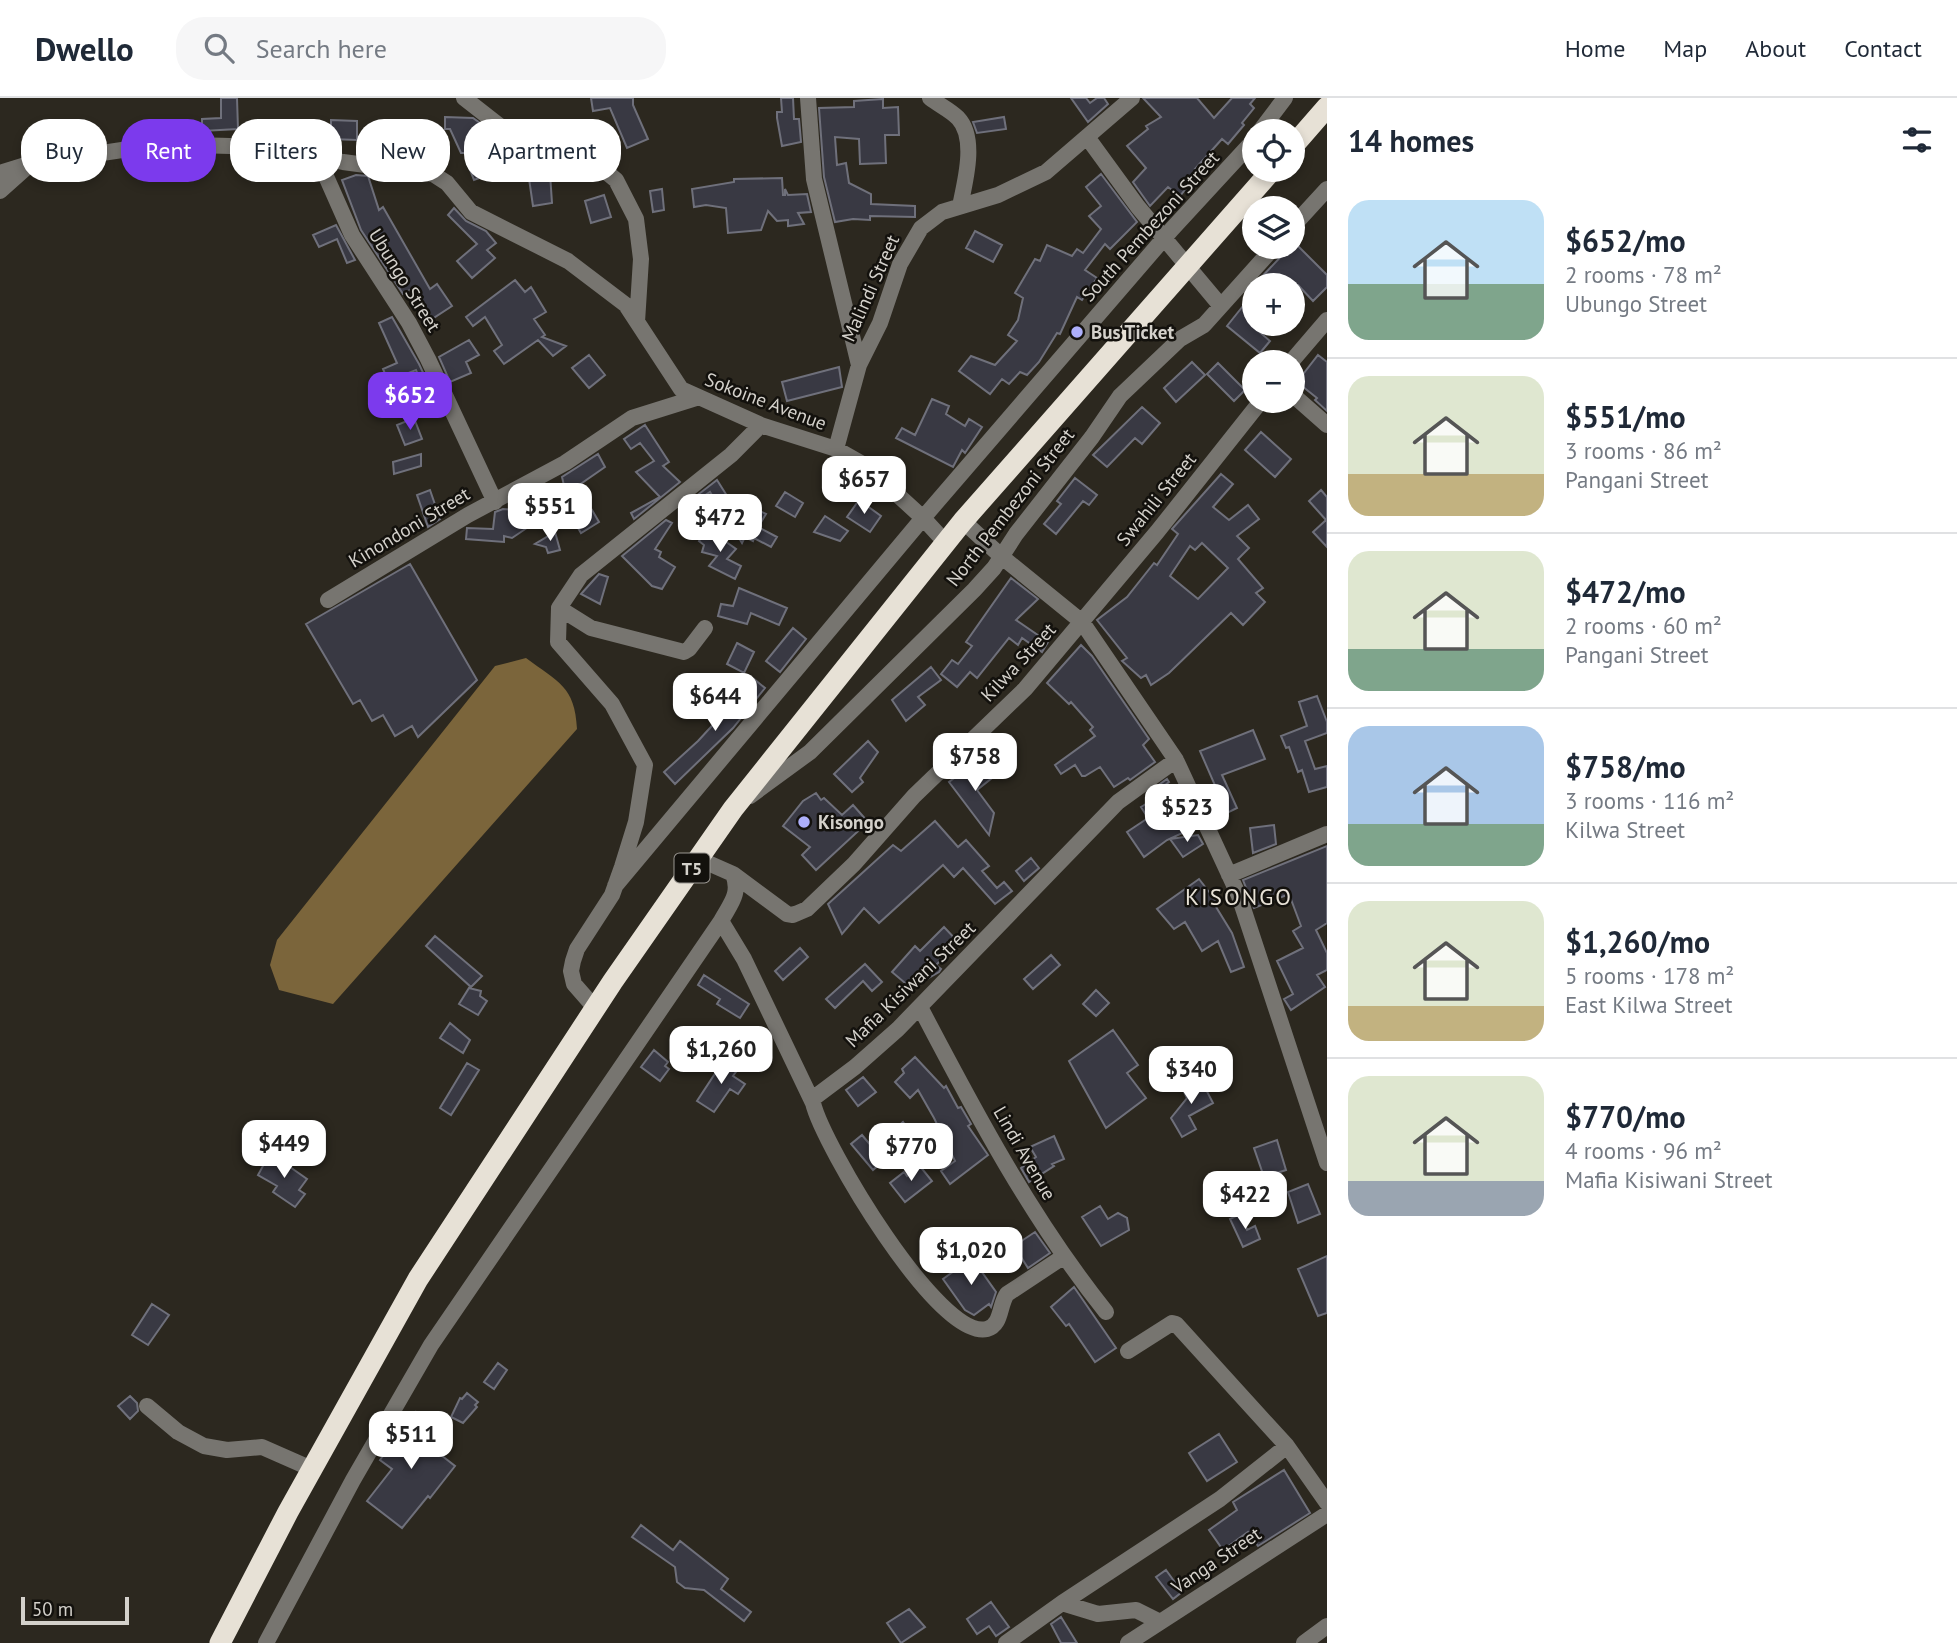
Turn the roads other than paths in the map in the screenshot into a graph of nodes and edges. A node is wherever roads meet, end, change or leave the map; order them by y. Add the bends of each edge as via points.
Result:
1 (464, 98) edge
2 (808, 98) edge
3 (930, 98) edge
4 (1132, 98) edge
5 (1285, 98) edge
6 (1327, 107) edge
7 (1269, 119) edge
8 (1305, 132) edge
9 (1087, 137) junction
10 (230, 146) edge
11 (107, 152) edge
12 (1242, 153) edge
13 (342, 160) edge
14 (21, 166) edge
15 (21, 171) edge
16 (0, 173) edge
17 (329, 182) edge
18 (1261, 182) edge
19 (1327, 189) edge
20 (0, 191) edge
21 (960, 206) junction
22 (1305, 213) edge
23 (1164, 239) junction
24 (1263, 259) edge
25 (1186, 267) junction
26 (1220, 305) junction
27 (1327, 320) edge
28 (637, 322) junction
29 (1301, 350) edge
30 (859, 365) junction
31 (699, 397) junction
32 (1305, 406) edge
33 (1251, 413) edge
34 (761, 425) junction
35 (1327, 425) edge
36 (836, 449) junction
37 (495, 502) junction
38 (923, 518) junction
39 (963, 521) junction
40 (946, 543) junction
41 (1002, 556) junction
42 (328, 600) dead end
43 (559, 608) junction
44 (1082, 622) junction
45 (705, 628) dead end
46 (1177, 760) junction
47 (733, 808) junction
48 (1327, 834) edge
49 (699, 859) junction
50 (733, 874) junction
51 (1229, 875) junction
52 (615, 886) junction
53 (721, 921) junction
54 (920, 1007) junction
55 (595, 1008) junction
56 (813, 1103) junction
57 (1322, 1128) edge
58 (1327, 1163) edge
59 (1063, 1258) junction
60 (1106, 1312) dead end
61 (1128, 1351) dead end
62 (147, 1406) dead end
63 (1287, 1446) junction
64 (312, 1469) junction
65 (1327, 1503) edge
66 (1327, 1514) edge
67 (1062, 1603) junction
68 (1160, 1622) junction
69 (1327, 1626) edge
70 (220, 1643) edge
71 (266, 1643) edge
72 (1006, 1643) edge
73 (1128, 1643) edge
74 (1304, 1643) edge

1 - 28 street via 505,130 539,134 594,162 616,180 636,219 641,259
2 - 30 street via 814,179
3 - 21 street via 958,119 965,135 967,158
4 - 9 street, Malindi Street
5 - 7 street
6 - 8 highway
9 - 21 street, Malindi Street via 1046,172 998,195
9 - 23 street
10 - 11 street, Sokoine Avenue
12 - 23 street, South Pembezoni Street
13 - 28 street, Sokoine Avenue via 440,177 471,212 568,261 626,305
14 - 16 street, Sokoine Avenue
15 - 20 street
17 - 37 street, Ubungo Street via 352,235 428,359
18 - 25 highway, T5
19 - 22 street
21 - 30 street, Malindi Street via 942,212 921,228 910,244
23 - 25 street
23 - 38 street, South Pembezoni Street
24 - 26 street, North Pembezoni Street
25 - 26 street
25 - 39 highway, T5
26 - 41 street, North Pembezoni Street via 1204,325 1180,339 1121,396
27 - 29 street
28 - 31 street, Sokoine Avenue via 681,389
30 - 36 street, Malindi Street
31 - 34 street, Sokoine Avenue
31 - 37 street, Kinondoni Street via 632,418
32 - 35 street
33 - 44 street, Swahili Street
34 - 36 street, Sokoine Avenue
34 - 43 street via 731,455 581,575
36 - 38 street, Sokoine Avenue via 866,466
37 - 42 street, Kinondoni Street
38 - 40 street, Sokoine Avenue
38 - 52 street, South Pembezoni Street
39 - 40 highway, T5
39 - 41 street
40 - 47 highway, T5
41 - 44 street
41 - 47 street, North Pembezoni Street via 855,709 810,751
43 - 45 street via 591,628 684,652
43 - 52 street via 558,642 612,704 645,765 636,822
44 - 46 street
44 - 50 street, Kilwa Street via 1025,689 914,796 807,909 787,914
46 - 51 street
46 - 54 street, Mafia Kisiwani Street via 1118,802
47 - 49 highway, T5
48 - 51 street
49 - 50 street, Kilwa Street
49 - 55 highway, T5
50 - 53 street via 738,888
51 - 57 street
52 - 55 street via 577,949 571,971 574,984
53 - 56 street
53 - 71 street via 431,1345
54 - 56 street, Mafia Kisiwani Street
54 - 59 street, Lindi Avenue
55 - 64 highway, T5 via 418,1279
56 - 59 street via 861,1198 921,1284 954,1318 982,1330 991,1327 998,1322 1007,1294
57 - 58 street
59 - 60 street, Lindi Avenue
61 - 63 street via 1174,1322
62 - 64 street via 204,1446 227,1450 262,1447
63 - 65 street
63 - 67 street via 1220,1499
64 - 70 highway, T5
66 - 68 street, Vanga Street
67 - 68 street via 1098,1614 1136,1610
67 - 72 street
68 - 73 street, Vanga Street
69 - 74 street

